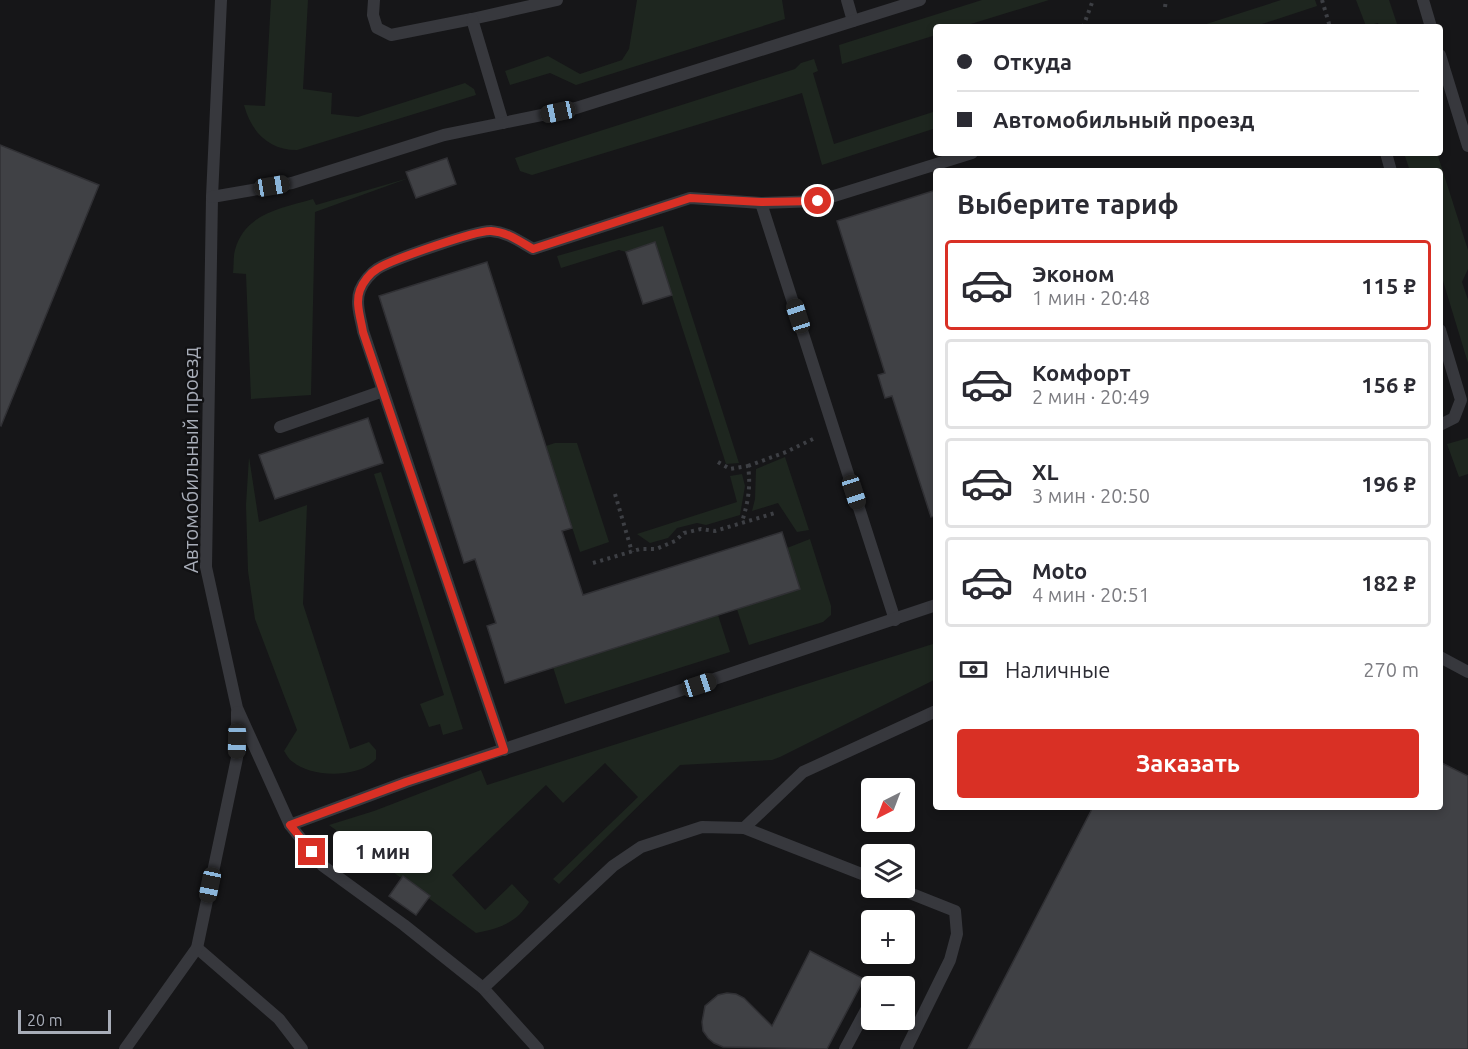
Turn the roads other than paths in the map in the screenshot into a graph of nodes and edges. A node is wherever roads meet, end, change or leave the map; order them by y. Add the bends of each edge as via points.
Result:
1 (221, 0) edge
2 (374, 0) edge
3 (556, 0) edge
4 (847, 0) edge
5 (920, 0) edge
6 (1423, 0) edge
7 (472, 19) junction
8 (854, 21) junction
9 (1430, 24) edge
10 (1443, 65) edge
11 (503, 123) junction
12 (1468, 146) edge
13 (962, 156) edge
14 (212, 197) junction
15 (761, 202) junction
16 (1443, 340) edge
17 (383, 391) junction
18 (1443, 424) edge
19 (280, 427) dead end
20 (933, 606) edge
21 (895, 620) junction
22 (1443, 659) edge
23 (1468, 672) edge
24 (237, 708) junction
25 (933, 712) edge
26 (504, 750) junction
27 (290, 825) junction
28 (744, 828) junction
29 (861, 874) edge
30 (915, 895) edge
31 (197, 948) junction
32 (483, 988) junction
33 (861, 1019) edge
34 (125, 1049) edge
35 (302, 1049) edge
36 (538, 1049) edge
37 (845, 1049) edge
38 (906, 1049) edge

1 - 14 lane, Автомобильный проезд
2 - 7 lane via 377,28 391,34
3 - 7 lane
4 - 8 lane
5 - 8 lane
6 - 9 lane
7 - 11 lane
8 - 11 lane via 576,108
10 - 12 lane
11 - 14 lane via 444,135 292,183
13 - 15 lane via 818,201
14 - 24 lane, Автомобильный проезд via 206,567
15 - 17 lane via 690,198 533,249 507,233 488,230 394,259 367,279 358,304
15 - 21 lane
16 - 18 lane via 1461,400 1454,418
17 - 19 lane
17 - 26 lane
20 - 21 lane
21 - 26 lane
22 - 23 lane
24 - 27 lane, Автомобильный проезд
24 - 31 lane via 237,758
25 - 28 lane via 803,772
26 - 27 lane
27 - 32 lane, Автомобильный проезд via 323,866
28 - 29 lane
28 - 32 lane via 702,827 641,847 613,866
30 - 38 lane via 955,910 957,934 951,960
31 - 34 lane
31 - 35 lane via 279,1019
32 - 36 lane, Автомобильный проезд
33 - 37 lane

